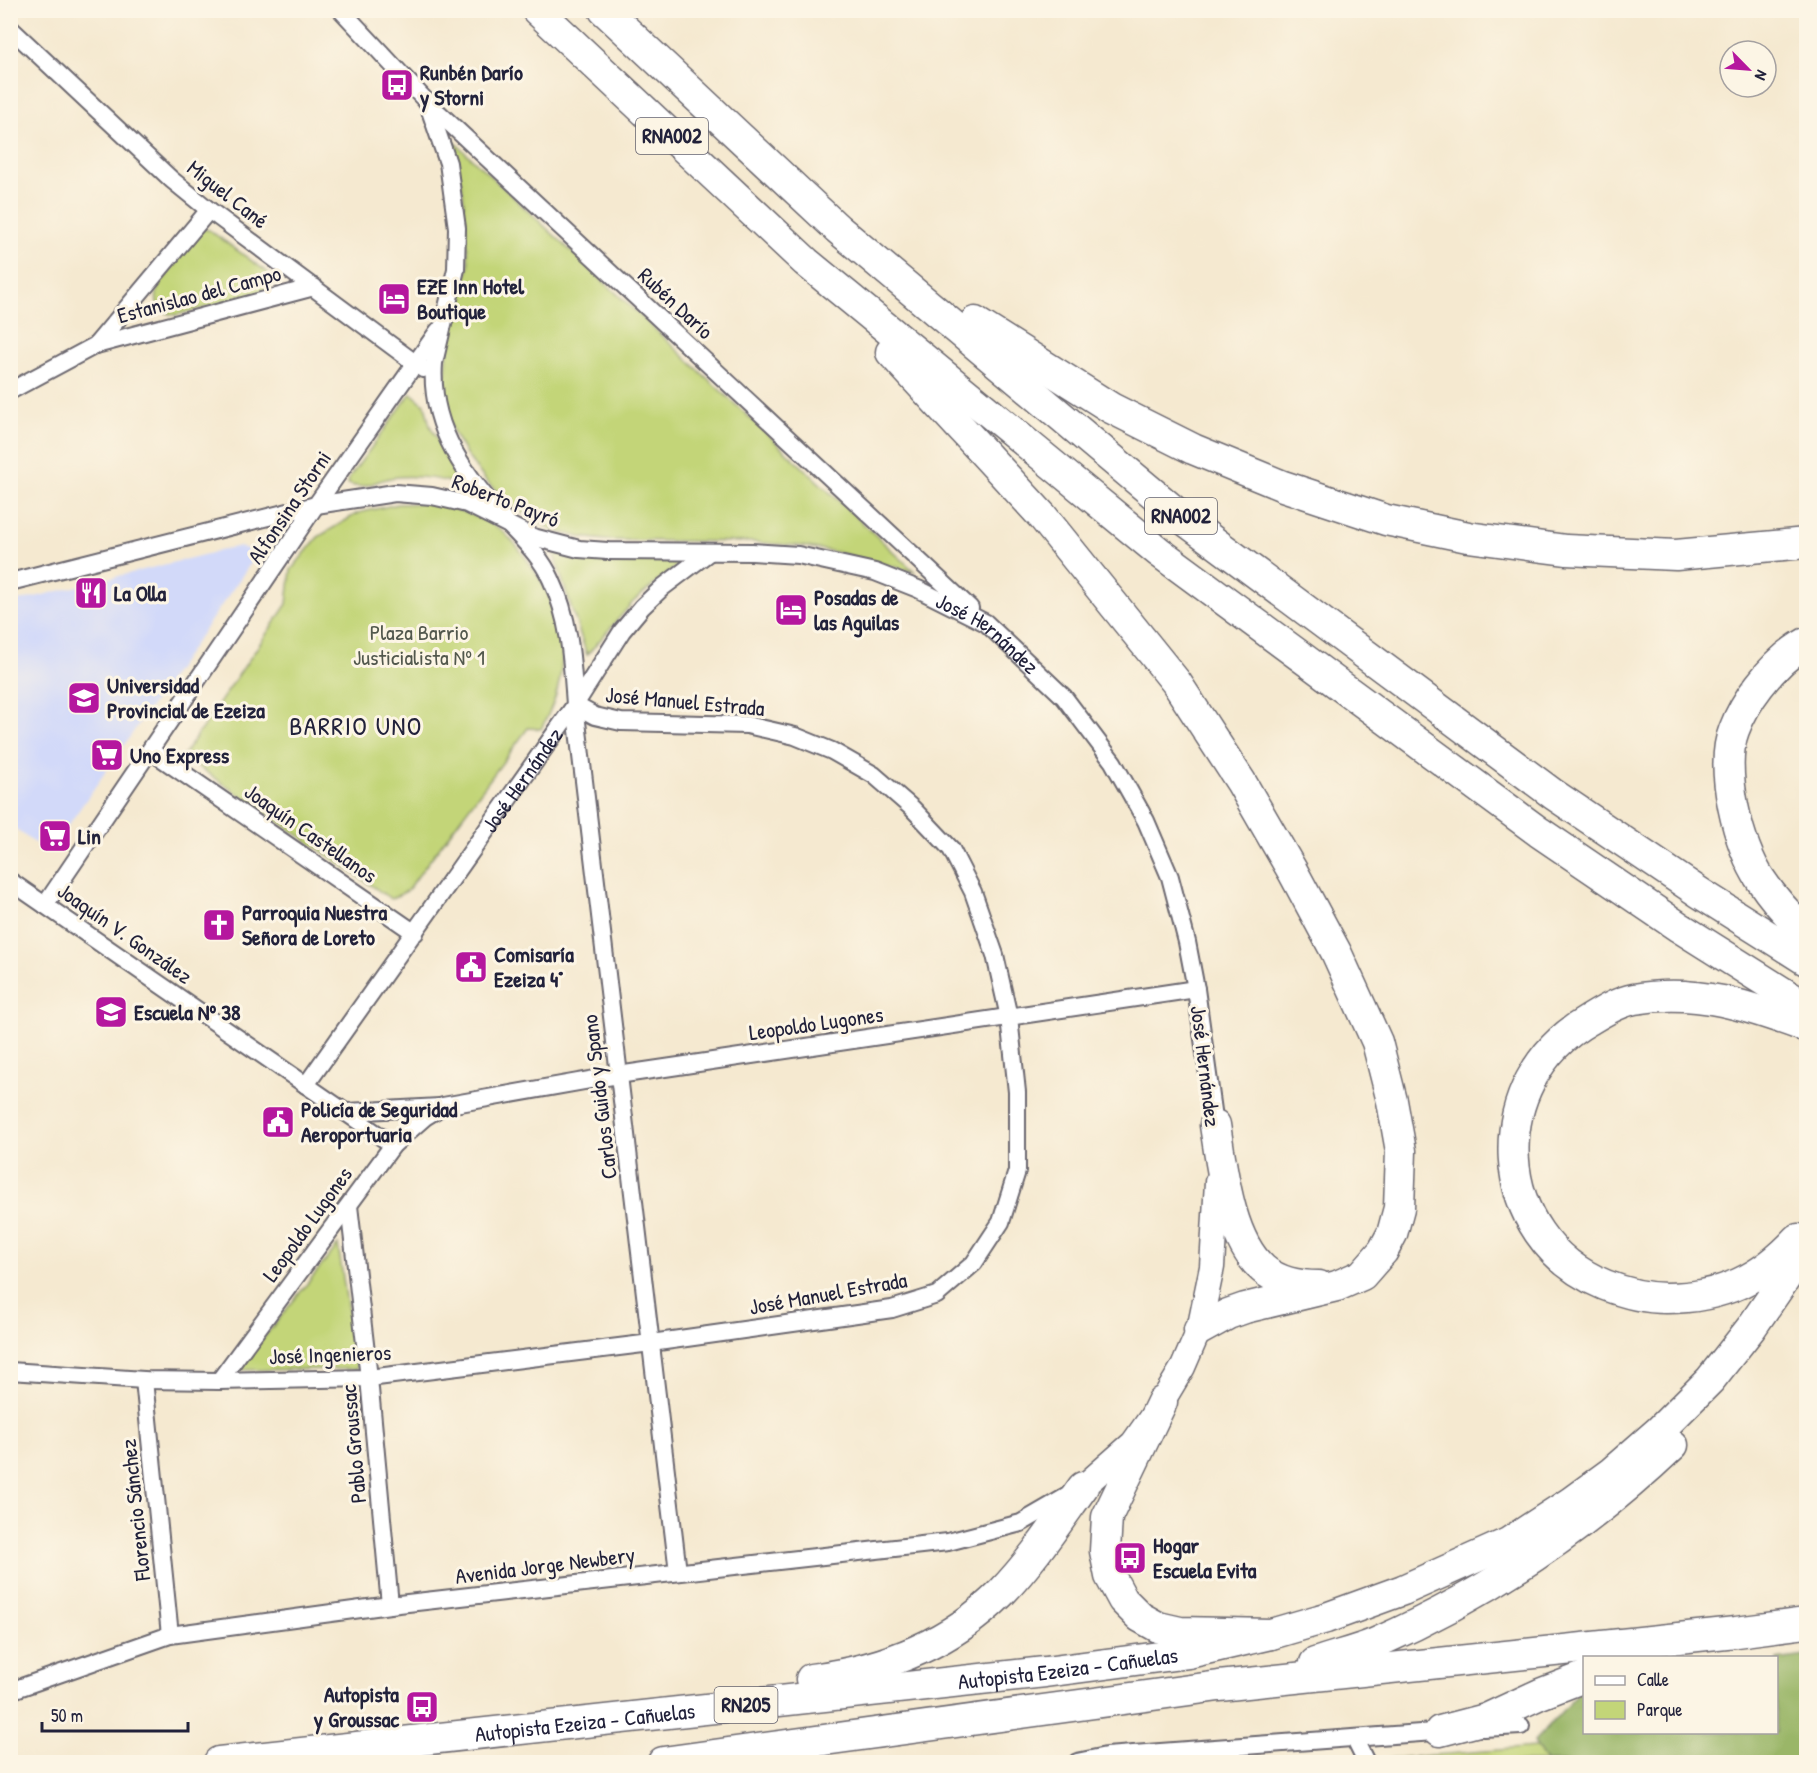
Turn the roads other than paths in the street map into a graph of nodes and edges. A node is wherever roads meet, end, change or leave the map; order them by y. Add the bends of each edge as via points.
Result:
1 (341, 10) edge
2 (537, 10) edge
3 (604, 10) edge
4 (10, 28) edge
5 (427, 102) junction
6 (209, 210) junction
7 (838, 229) junction
8 (806, 262) junction
9 (314, 287) junction
10 (444, 323) junction
11 (96, 345) junction
12 (416, 363) junction
13 (433, 378) junction
14 (10, 391) edge
15 (316, 505) junction
16 (510, 525) junction
17 (1806, 543) edge
18 (708, 553) junction
19 (10, 582) edge
20 (986, 623) junction
21 (1806, 643) edge
22 (575, 705) junction
23 (151, 751) junction
24 (10, 881) edge
25 (45, 904) junction
26 (1806, 932) edge
27 (415, 933) junction
28 (1806, 960) edge
29 (1196, 989) junction
30 (1806, 1007) edge
31 (1009, 1017) junction
32 (1806, 1028) edge
33 (618, 1075) junction
34 (306, 1085) junction
35 (443, 1106) junction
36 (347, 1112) junction
37 (1215, 1125) junction
38 (393, 1145) junction
39 (349, 1206) junction
40 (1806, 1230) edge
41 (1806, 1248) edge
42 (1806, 1281) edge
43 (1337, 1286) junction
44 (1199, 1330) junction
45 (651, 1343) junction
46 (10, 1371) edge
47 (369, 1378) junction
48 (144, 1380) junction
49 (219, 1381) junction
50 (1162, 1402) junction
51 (1083, 1487) junction
52 (678, 1572) junction
53 (390, 1605) junction
54 (1806, 1623) edge
55 (1736, 1632) junction
56 (1271, 1634) junction
57 (170, 1635) junction
58 (1651, 1656) edge
59 (1583, 1677) edge
60 (1219, 1686) junction
61 (10, 1691) edge
62 (678, 1712) junction
63 (1521, 1726) dead end
64 (1440, 1731) junction
65 (1354, 1737) junction
66 (219, 1762) edge
67 (663, 1762) edge
68 (1077, 1762) edge
69 (1366, 1762) edge

1 - 5 street, Rubén Darío
2 - 8 highway, RNA002
3 - 7 highway, RNA002
4 - 6 street, Miguel Cané
5 - 10 street, Alfonsina Storni via 448,163 457,228 456,269
5 - 20 street, Rubén Darío
6 - 9 street, Miguel Cané
6 - 11 street, Estanislao del Campo
7 - 17 highway via 1012,347 1111,408 1282,486 1386,520 1468,537 1577,550 1676,555
7 - 28 highway, RNA002 via 1195,528 1553,794
8 - 30 highway, RNA002 via 1187,573 1539,832
8 - 43 highway via 1043,517 1176,681 1241,782 1336,952 1377,1042 1401,1151 1399,1208 1392,1234 1362,1275
9 - 11 street, Estanislao del Campo
9 - 12 street, Miguel Cané
10 - 12 street, Alfonsina Storni
10 - 13 street, Carlos Guido y Spano
11 - 14 street, Estanislao del Campo
12 - 13 street, Miguel Cané
12 - 15 street, Alfonsina Storni
13 - 16 street, Carlos Guido y Spano via 447,441 472,480
15 - 16 street, Roberto Payró via 395,493 414,494 467,504
15 - 19 street, Roberto Payró
15 - 23 street, Alfonsina Storni
16 - 18 street, Roberto Payró via 533,537 579,549
16 - 22 street, Carlos Guido y Spano via 551,578 563,610
18 - 20 street, José Hernández via 798,555 875,572
18 - 22 street, José Hernández via 642,607
20 - 29 street, José Hernández via 1064,697 1113,762 1146,821 1170,877
21 - 26 highway via 1768,674 1749,699 1733,730 1728,760 1736,819 1745,848 1760,880
22 - 27 street, José Hernández
22 - 31 street, José Manuel Estrada via 595,716 621,722 747,725 795,736 874,775 951,849 973,892 995,955
22 - 33 street, Carlos Guido y Spano
23 - 25 street, Alfonsina Storni
23 - 27 street, Joaquín Castellanos
24 - 25 street, Joaquín V. González
25 - 34 street, Joaquín V. González
27 - 34 street, José Hernández
29 - 31 street, Leopoldo Lugones
29 - 37 street, José Hernández
31 - 33 street, Leopoldo Lugones
31 - 45 street, José Manuel Estrada via 1017,1092 1017,1171 1001,1222 974,1263 937,1295 892,1310
32 - 40 highway via 1715,999 1631,999 1578,1026 1555,1045 1531,1076 1518,1112 1513,1145 1514,1171 1523,1205 1538,1232 1570,1266 1618,1290 1650,1298 1680,1298 1730,1288 1779,1260
33 - 35 street, Leopoldo Lugones
33 - 45 street, Carlos Guido y Spano
34 - 36 street, Joaquín V. González
35 - 36 street, Leopoldo Lugones
35 - 38 street, Leopoldo Lugones
36 - 38 street, Joaquín V. González
37 - 43 highway via 1228,1204 1246,1246 1263,1269 1284,1281 1304,1286
37 - 44 street, José Hernández via 1216,1223
38 - 39 street, Leopoldo Lugones
39 - 47 street, Pablo Groussac
39 - 49 street, Leopoldo Lugones
41 - 56 highway via 1710,1380 1659,1431 1580,1496 1508,1543 1403,1590
42 - 60 highway via 1770,1335 1705,1413 1626,1489 1584,1521 1450,1608 1374,1643 1315,1663
43 - 44 highway via 1245,1308
44 - 50 street, José Hernández
45 - 47 street, José Ingenieros
45 - 52 street, Carlos Guido y Spano
46 - 48 street, José Ingenieros
47 - 49 street, José Ingenieros
47 - 53 street, Pablo Groussac
48 - 49 street, José Ingenieros
48 - 57 street, Florencio Sánchez
50 - 51 street, José Hernández via 1133,1443
50 - 56 highway via 1107,1517 1105,1551 1110,1576 1123,1600 1140,1617 1158,1627 1180,1632
51 - 52 street, Avenida Jorge Newbery via 1021,1523 948,1542
51 - 62 highway via 1045,1541 1000,1593 936,1642 891,1662 843,1675 760,1685
52 - 53 street, Avenida Jorge Newbery
53 - 57 street, Avenida Jorge Newbery
54 - 55 highway
55 - 58 highway
55 - 60 highway
56 - 62 highway, Autopista Ezeiza - Cañuelas / RN205 via 1134,1661
57 - 61 street, Avenida Jorge Newbery
59 - 64 highway via 1486,1719
60 - 67 highway, Autopista Ezeiza - Cañuelas / RN205
62 - 66 highway, Autopista Ezeiza - Cañuelas / RN205
63 - 64 street
64 - 65 street
65 - 68 street via 1106,1756
65 - 69 street

